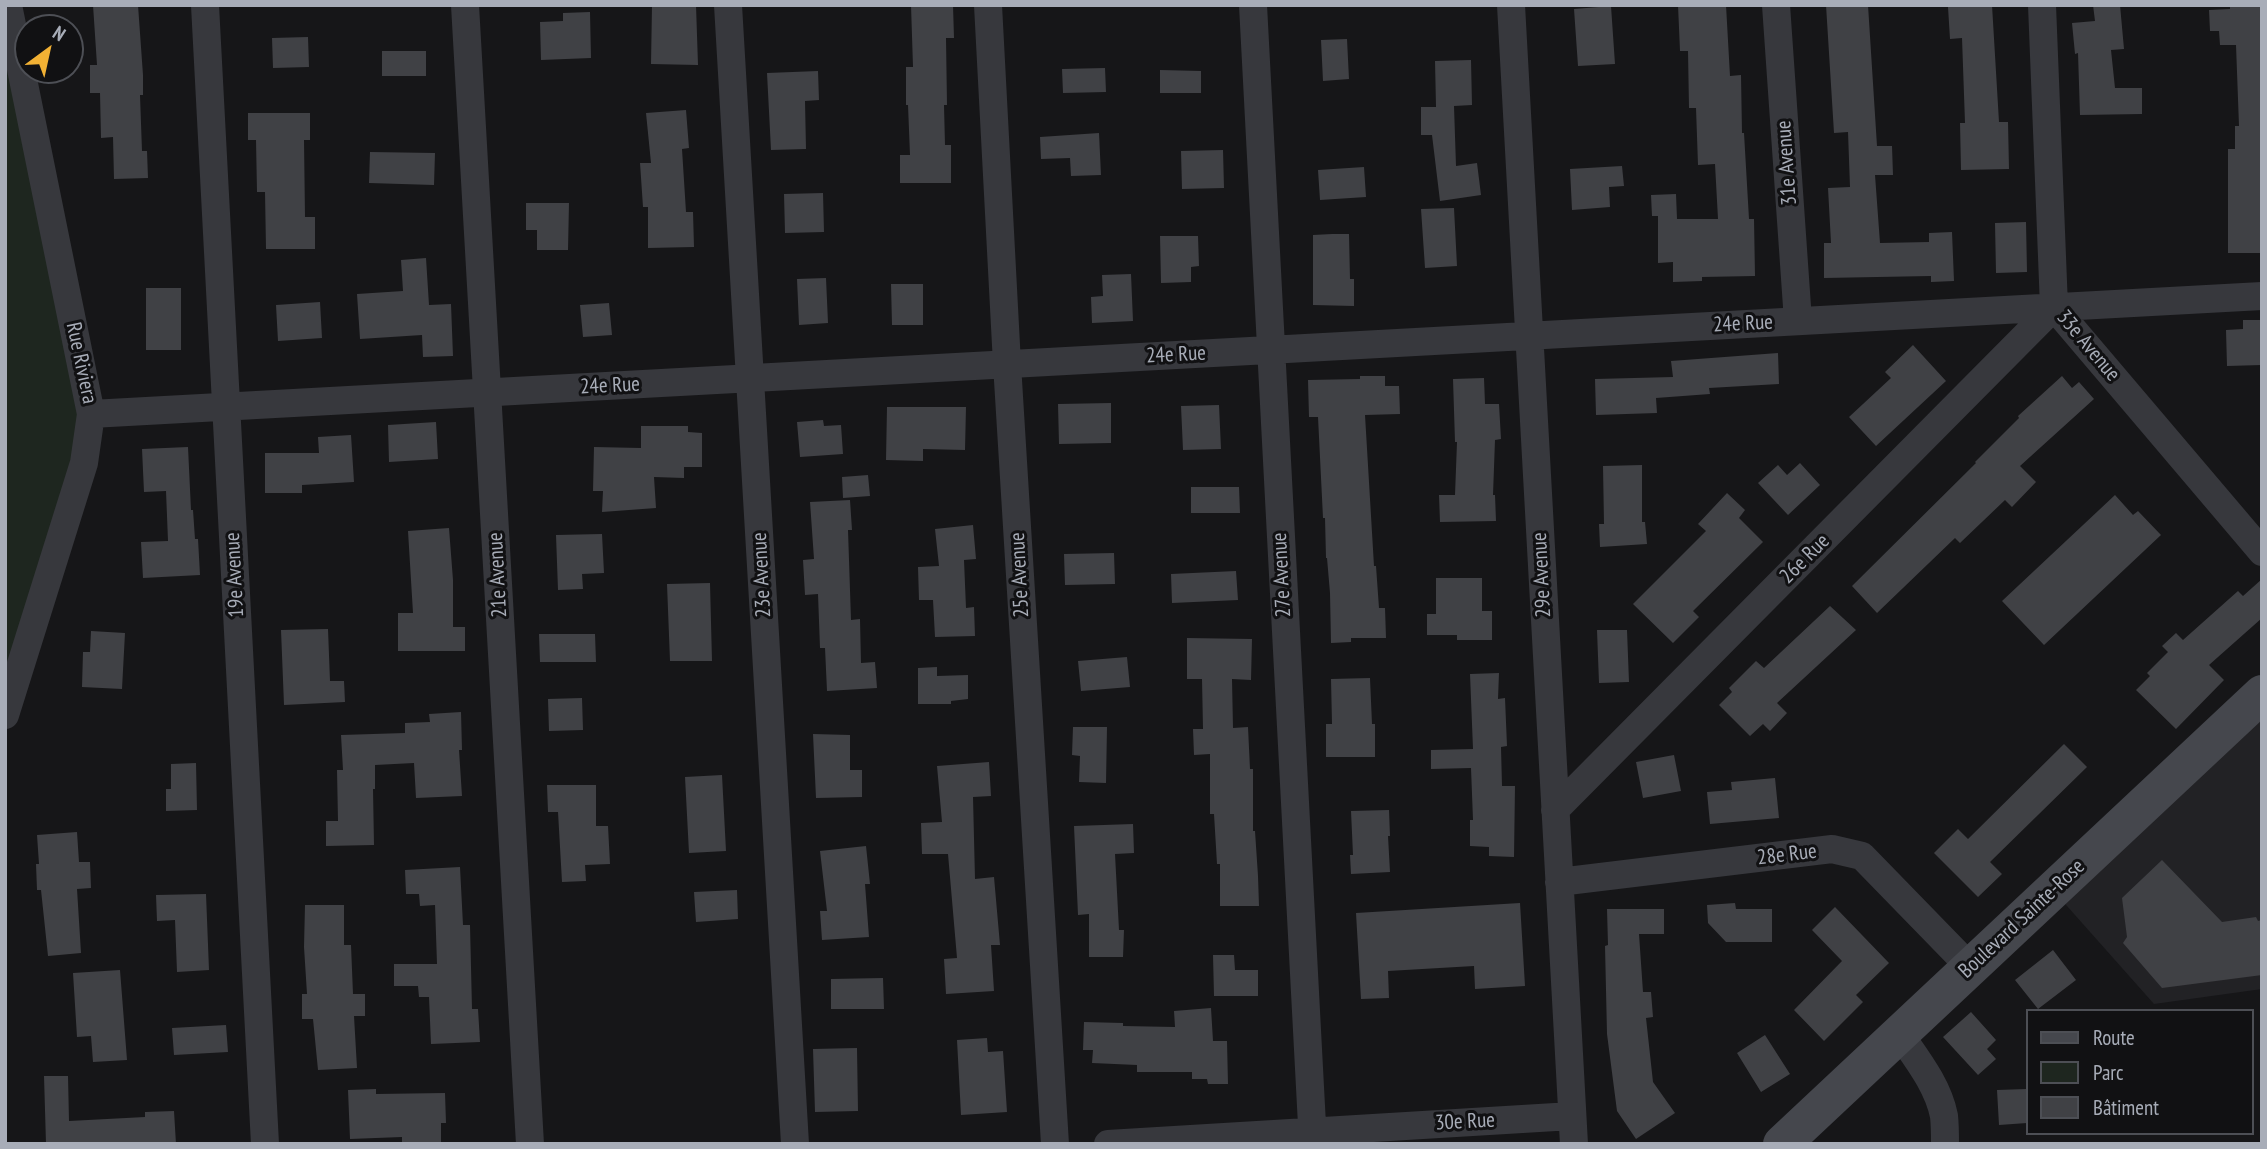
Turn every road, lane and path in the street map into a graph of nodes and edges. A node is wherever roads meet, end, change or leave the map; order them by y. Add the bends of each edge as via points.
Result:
1 (8, 5) edge
2 (205, 5) edge
3 (465, 5) edge
4 (729, 5) edge
5 (988, 5) edge
6 (1253, 5) edge
7 (1511, 5) edge
8 (1776, 5) edge
9 (2042, 5) edge
10 (2262, 296) edge
11 (2054, 307) junction
12 (1798, 321) junction
13 (1528, 336) junction
14 (1270, 350) junction
15 (1007, 364) junction
16 (750, 378) junction
17 (487, 393) junction
18 (226, 407) junction
19 (91, 415) junction
20 (2262, 552) edge
21 (2262, 694) edge
22 (5, 715) edge
23 (1555, 810) junction
24 (1559, 883) junction
25 (1970, 967) junction
26 (1899, 1033) junction
27 (1572, 1116) junction
28 (1313, 1138) edge
29 (265, 1144) edge
30 (530, 1144) edge
31 (795, 1144) edge
32 (1055, 1144) edge
33 (1108, 1144) edge
34 (1574, 1144) edge
35 (1782, 1144) edge
36 (1945, 1144) edge

1 - 19 street, Rue Riviera
2 - 18 street, 19e Avenue
3 - 17 street, 21e Avenue
4 - 16 street, 23e Avenue
5 - 15 street, 25e Avenue
6 - 14 street, 27e Avenue
7 - 13 street, 29e Avenue
8 - 12 street, 31e Avenue
9 - 11 street, 33e Avenue
10 - 11 street, 24e Rue
11 - 12 street, 24e Rue
11 - 20 street, 33e Avenue
11 - 23 street, 26e Rue
12 - 13 street, 24e Rue
13 - 14 street, 24e Rue
13 - 23 street, 29e Avenue
14 - 15 street, 24e Rue
14 - 28 street, 27e Avenue
15 - 16 street, 24e Rue
15 - 32 street, 25e Avenue
16 - 17 street, 24e Rue
16 - 31 street, 23e Avenue
17 - 18 street, 24e Rue
17 - 30 street, 21e Avenue
18 - 19 street, 24e Rue
18 - 29 street, 19e Avenue
19 - 22 street, Rue Riviera via 84,464
21 - 25 street, Boulevard Sainte-Rose
23 - 24 street, 29e Avenue
24 - 25 street, 28e Rue via 1832,849 1862,856
24 - 27 street, 29e Avenue
25 - 26 street, Boulevard Sainte-Rose
26 - 35 street, Boulevard Sainte-Rose
26 - 36 street via 1938,1099
27 - 28 street, 30e Rue
27 - 34 street, 29e Avenue
28 - 33 street, 30e Rue

